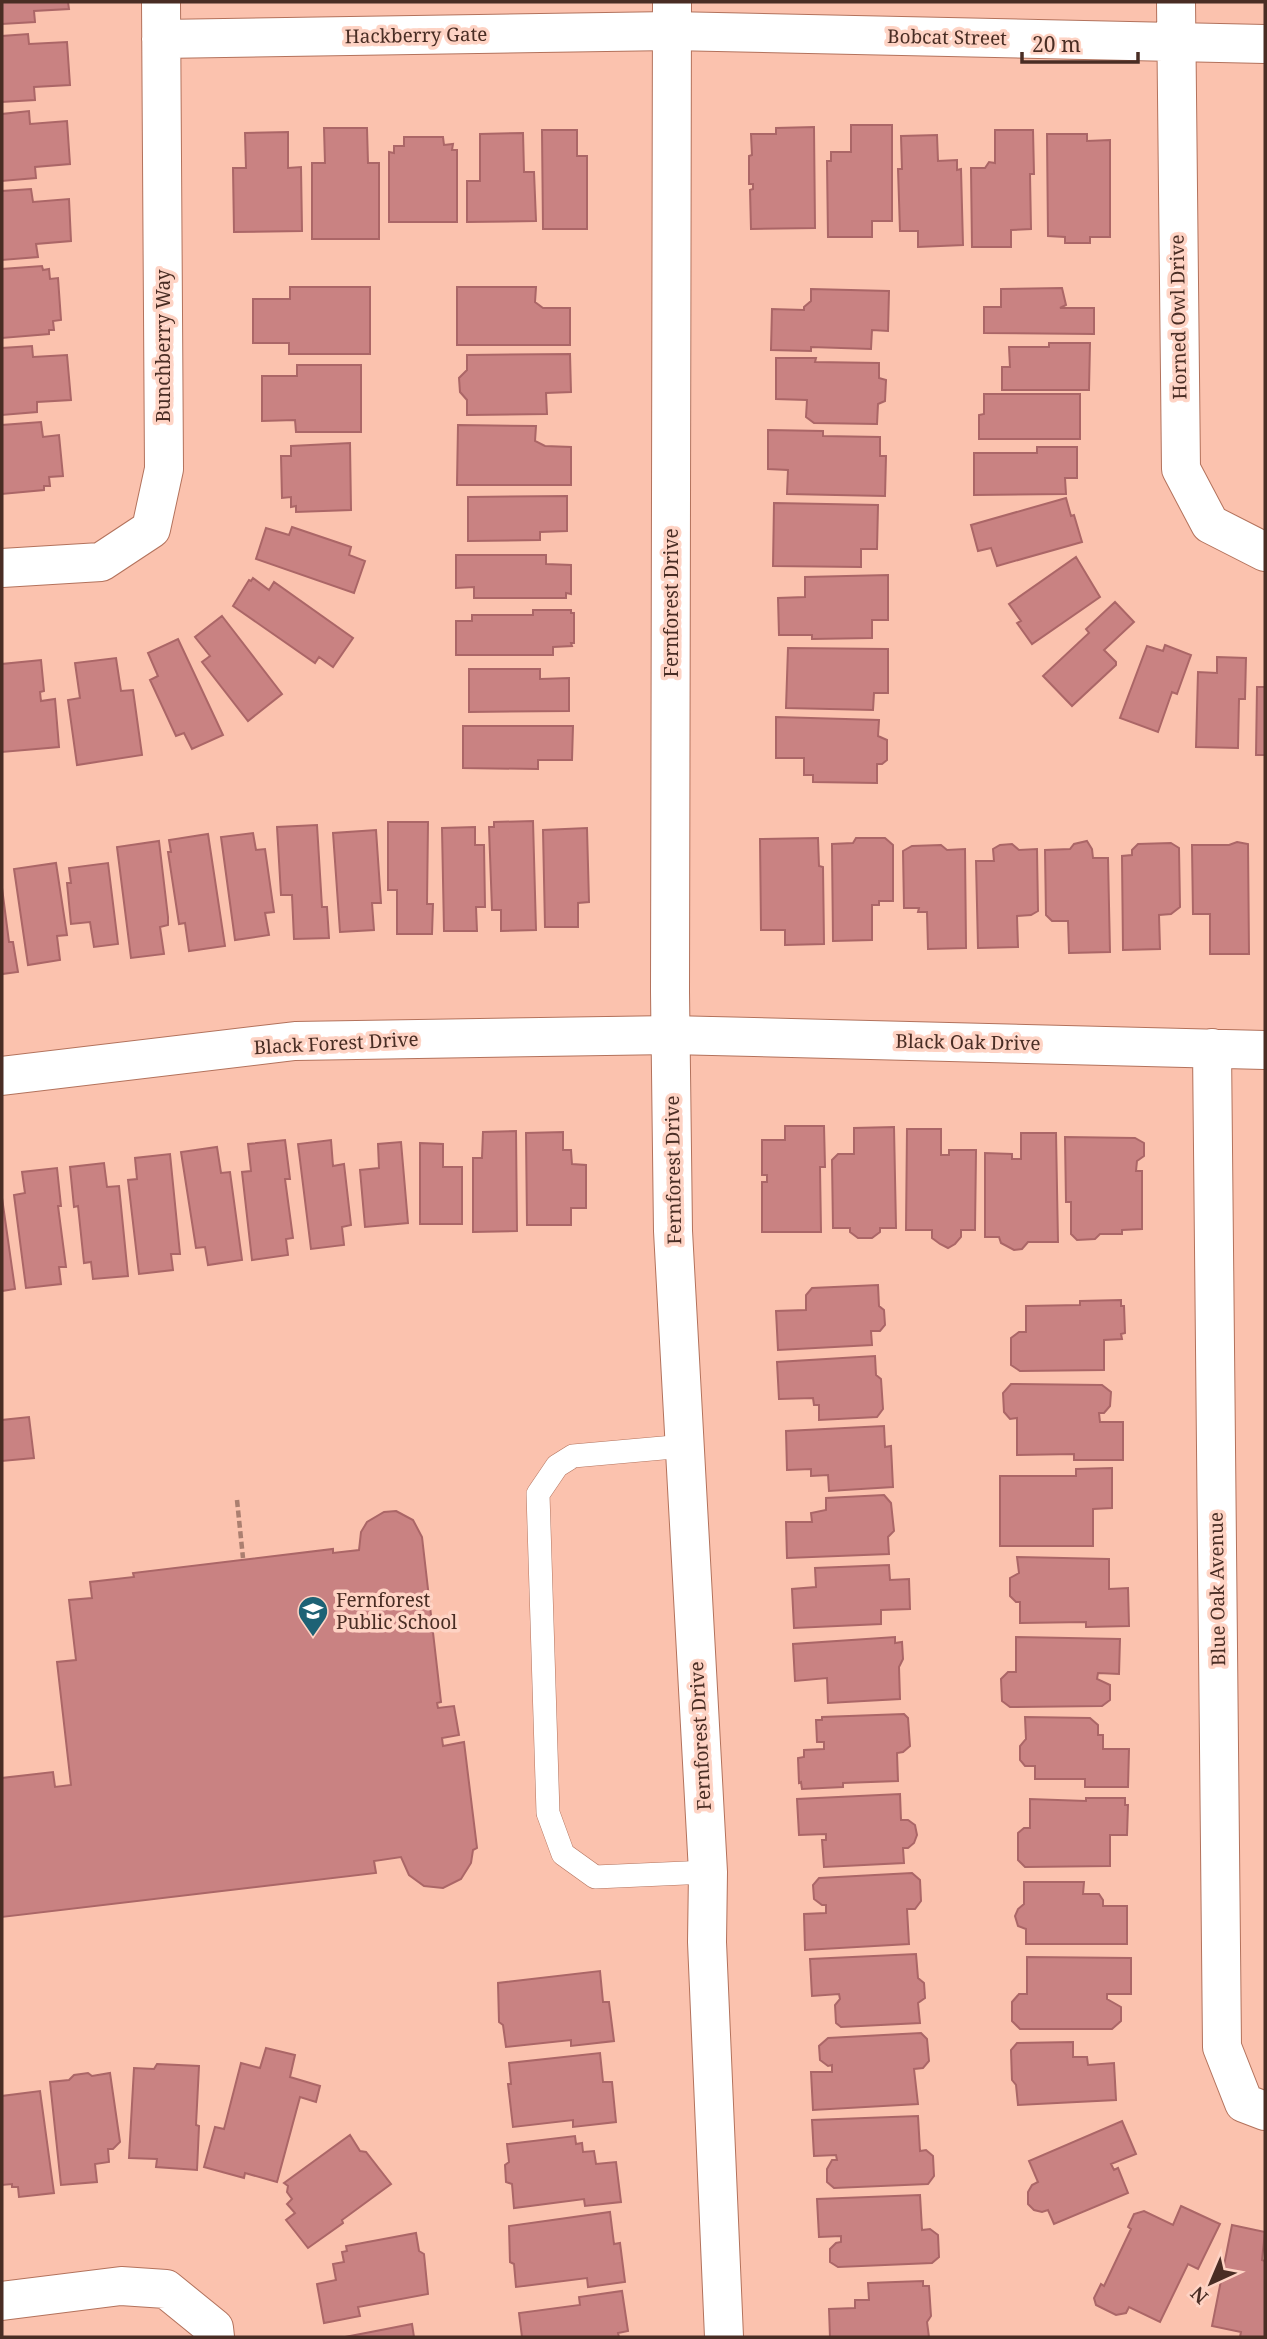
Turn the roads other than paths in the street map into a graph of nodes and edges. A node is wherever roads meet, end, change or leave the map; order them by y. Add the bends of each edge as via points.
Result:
1 (1175, 2) edge
2 (671, 16) edge
3 (161, 20) edge
4 (1174, 41) junction
5 (1265, 44) edge
6 (1265, 552) edge
7 (2, 568) edge
8 (671, 1035) junction
9 (1212, 1048) junction
10 (1265, 1050) edge
11 (2, 1076) edge
12 (685, 1446) junction
13 (708, 1872) junction
14 (1265, 2111) edge
15 (2, 2301) edge
16 (215, 2337) edge
17 (724, 2337) edge

1 - 4 street, Horned Owl Drive
2 - 3 street, Hackberry Gate
2 - 4 street, Bobcat Street
2 - 8 street, Fernforest Drive
3 - 7 street, Bunchberry Way via 164,469 151,529 101,562
4 - 5 street, Bobcat Street
4 - 6 street, Horned Owl Drive via 1181,469 1210,524
8 - 9 street, Black Oak Drive
8 - 11 street, Black Forest Drive via 295,1041
8 - 12 street, Fernforest Drive via 673,1231
9 - 10 street, Black Oak Drive
9 - 14 street, Blue Oak Avenue via 1222,2048 1244,2103
12 - 13 street, Fernforest Drive
12 - 13 lane via 573,1456 558,1466 538,1494 548,1813 563,1854 595,1877
13 - 17 street, Fernforest Drive
15 - 16 street via 121,2286 166,2289 214,2328

